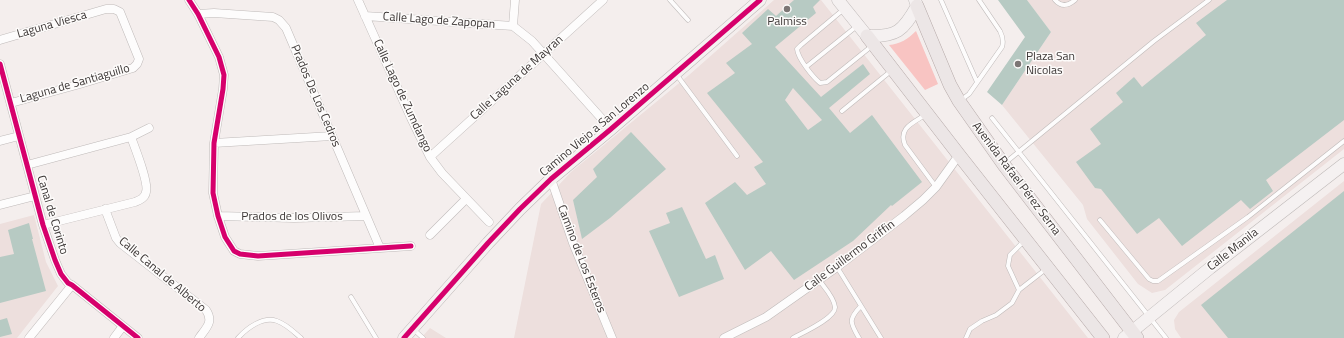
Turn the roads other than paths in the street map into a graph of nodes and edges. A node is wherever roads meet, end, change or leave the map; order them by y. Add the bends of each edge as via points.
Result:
1 (358, 0) edge
2 (515, 0) edge
3 (603, 0) edge
4 (670, 0) edge
5 (760, 0) edge
6 (941, 0) edge
7 (979, 0) edge
8 (1055, 0) edge
9 (1075, 0) edge
10 (1208, 0) edge
11 (916, 3) edge
12 (841, 4) edge
13 (193, 5) edge
14 (365, 16) junction
15 (688, 20) dead end
16 (858, 25) junction
17 (513, 26) junction
18 (0, 40) edge
19 (870, 40) junction
20 (544, 53) junction
21 (0, 64) edge
22 (138, 64) joint
23 (806, 67) junction
24 (893, 70) junction
25 (1, 73) edge
26 (676, 74) junction
27 (977, 82) junction
28 (959, 101) junction
29 (11, 102) junction
30 (842, 111) dead end
31 (926, 113) junction
32 (992, 118) dead end
33 (150, 128) dead end
34 (611, 130) junction
35 (19, 136) junction
36 (332, 136) junction
37 (131, 138) junction
38 (0, 141) edge
39 (1344, 141) edge
40 (214, 143) junction
41 (1019, 153) junction
42 (959, 155) junction
43 (736, 156) dead end
44 (430, 157) junction
45 (1344, 164) edge
46 (27, 165) junction
47 (1004, 165) junction
48 (551, 179) junction
49 (936, 187) junction
50 (35, 196) junction
51 (466, 199) junction
52 (0, 205) edge
53 (105, 209) junction
54 (218, 216) junction
55 (366, 216) junction
56 (1100, 220) dead end
57 (489, 222) dead end
58 (43, 225) junction
59 (430, 235) dead end
60 (1026, 240) junction
61 (411, 246) dead end
62 (380, 248) junction
63 (837, 267) junction
64 (1048, 268) junction
65 (819, 279) junction
66 (72, 284) junction
67 (1018, 290) junction
68 (350, 298) dead end
69 (861, 306) junction
70 (1150, 318) junction
71 (123, 326) junction
72 (413, 328) junction
73 (736, 335) edge
74 (1131, 336) edge
75 (29, 338) edge
76 (114, 338) edge
77 (138, 338) edge
78 (199, 338) edge
79 (238, 338) edge
80 (301, 338) edge
81 (376, 338) edge
82 (404, 338) edge
83 (423, 338) edge
84 (612, 338) edge
85 (724, 338) edge
86 (792, 338) edge
87 (859, 338) edge
88 (881, 338) edge
89 (966, 338) edge
90 (1103, 338) edge
91 (1166, 338) edge

1 - 14 street, Calle Lago de Zumdango
2 - 17 street
3 - 20 street, Calle Laguna de Mayran
4 - 15 lane
5 - 26 street, Camino Viejo a San Lorenzo
6 - 27 lane
7 - 27 lane via 1000,31 1003,40 1002,47
8 - 9 lane via 1063,5
10 - 41 lane via 1154,41
11 - 19 street via 909,20 900,29
11 - 28 main road, Avenida Rafael Pérez Serna
12 - 16 street
12 - 23 lane via 798,47 797,52
13 - 36 street, Prados De Los Cedros via 214,13 273,17 282,24 291,38
13 - 40 street via 219,57 224,75
14 - 17 street, Calle Lago de Zapopan
14 - 44 street, Calle Lago de Zumdango
16 - 19 street
16 - 23 lane
17 - 20 street
18 - 22 street, Laguna Viesca via 106,9 114,9 120,12 138,54
19 - 23 lane via 827,82 820,83
19 - 24 main road
20 - 34 street
20 - 44 street, Calle Laguna de Mayran
21 - 25 street, Canal de Corinto
22 - 29 street, Laguna de Santiaguillo via 133,68 80,84
24 - 30 lane
24 - 31 main road
25 - 29 street, Canal de Corinto
26 - 34 street, Camino Viejo a San Lorenzo
26 - 43 lane
27 - 28 lane via 969,94
28 - 47 main road, Avenida Rafael Pérez Serna
29 - 35 street, Canal de Corinto
31 - 42 main road
31 - 49 lane via 906,128 903,139
32 - 41 lane
33 - 37 street
34 - 48 street, Camino Viejo a San Lorenzo
35 - 38 street
35 - 46 street, Canal de Corinto
36 - 40 street
36 - 55 street, Prados De Los Cedros
37 - 46 street
37 - 53 street via 147,184 146,194 141,200
39 - 56 lane via 1248,217 1158,281 1149,279
40 - 54 street via 213,193
41 - 47 lane
41 - 70 lane
42 - 49 street, Calle Guillermo Griffin
42 - 60 main road
44 - 51 street, Calle Lago de Zumdango
45 - 70 street, Calle Manila
46 - 50 street, Canal de Corinto
47 - 74 main road, Avenida Rafael Pérez Serna
48 - 72 street, Camino Viejo a San Lorenzo via 488,243
48 - 84 street, Camino de Los Esteros via 573,243
49 - 63 street, Calle Guillermo Griffin via 904,216
50 - 52 street
50 - 58 street, Canal de Corinto
51 - 57 street, Calle Lago de Zumdango
51 - 59 street
53 - 58 street
53 - 78 street, Calle Canal de Alberto via 120,243 210,315 209,324
54 - 55 street, Prados de los Olivos
54 - 62 street via 230,246 234,251 247,256
55 - 62 street, Prados De Los Cedros
58 - 66 street, Canal de Corinto via 61,274
60 - 64 main road
60 - 67 lane via 1010,255 1008,266
61 - 62 street
63 - 65 street, Calle Guillermo Griffin
63 - 69 lane
64 - 67 lane
64 - 90 main road
65 - 73 street, Calle Guillermo Griffin
65 - 86 lane via 833,300 835,310 825,320
66 - 71 street, Canal de Corinto
66 - 75 street
67 - 89 lane via 1012,303 970,329
68 - 81 lane
69 - 87 lane via 851,320 851,325
69 - 88 lane
70 - 74 street, Calle Manila
70 - 91 lane
71 - 76 street
71 - 77 street, Canal de Corinto
72 - 82 street, Camino Viejo a San Lorenzo
72 - 83 lane
73 - 85 street, Calle Guillermo Griffin
79 - 80 lane via 251,326 276,320

